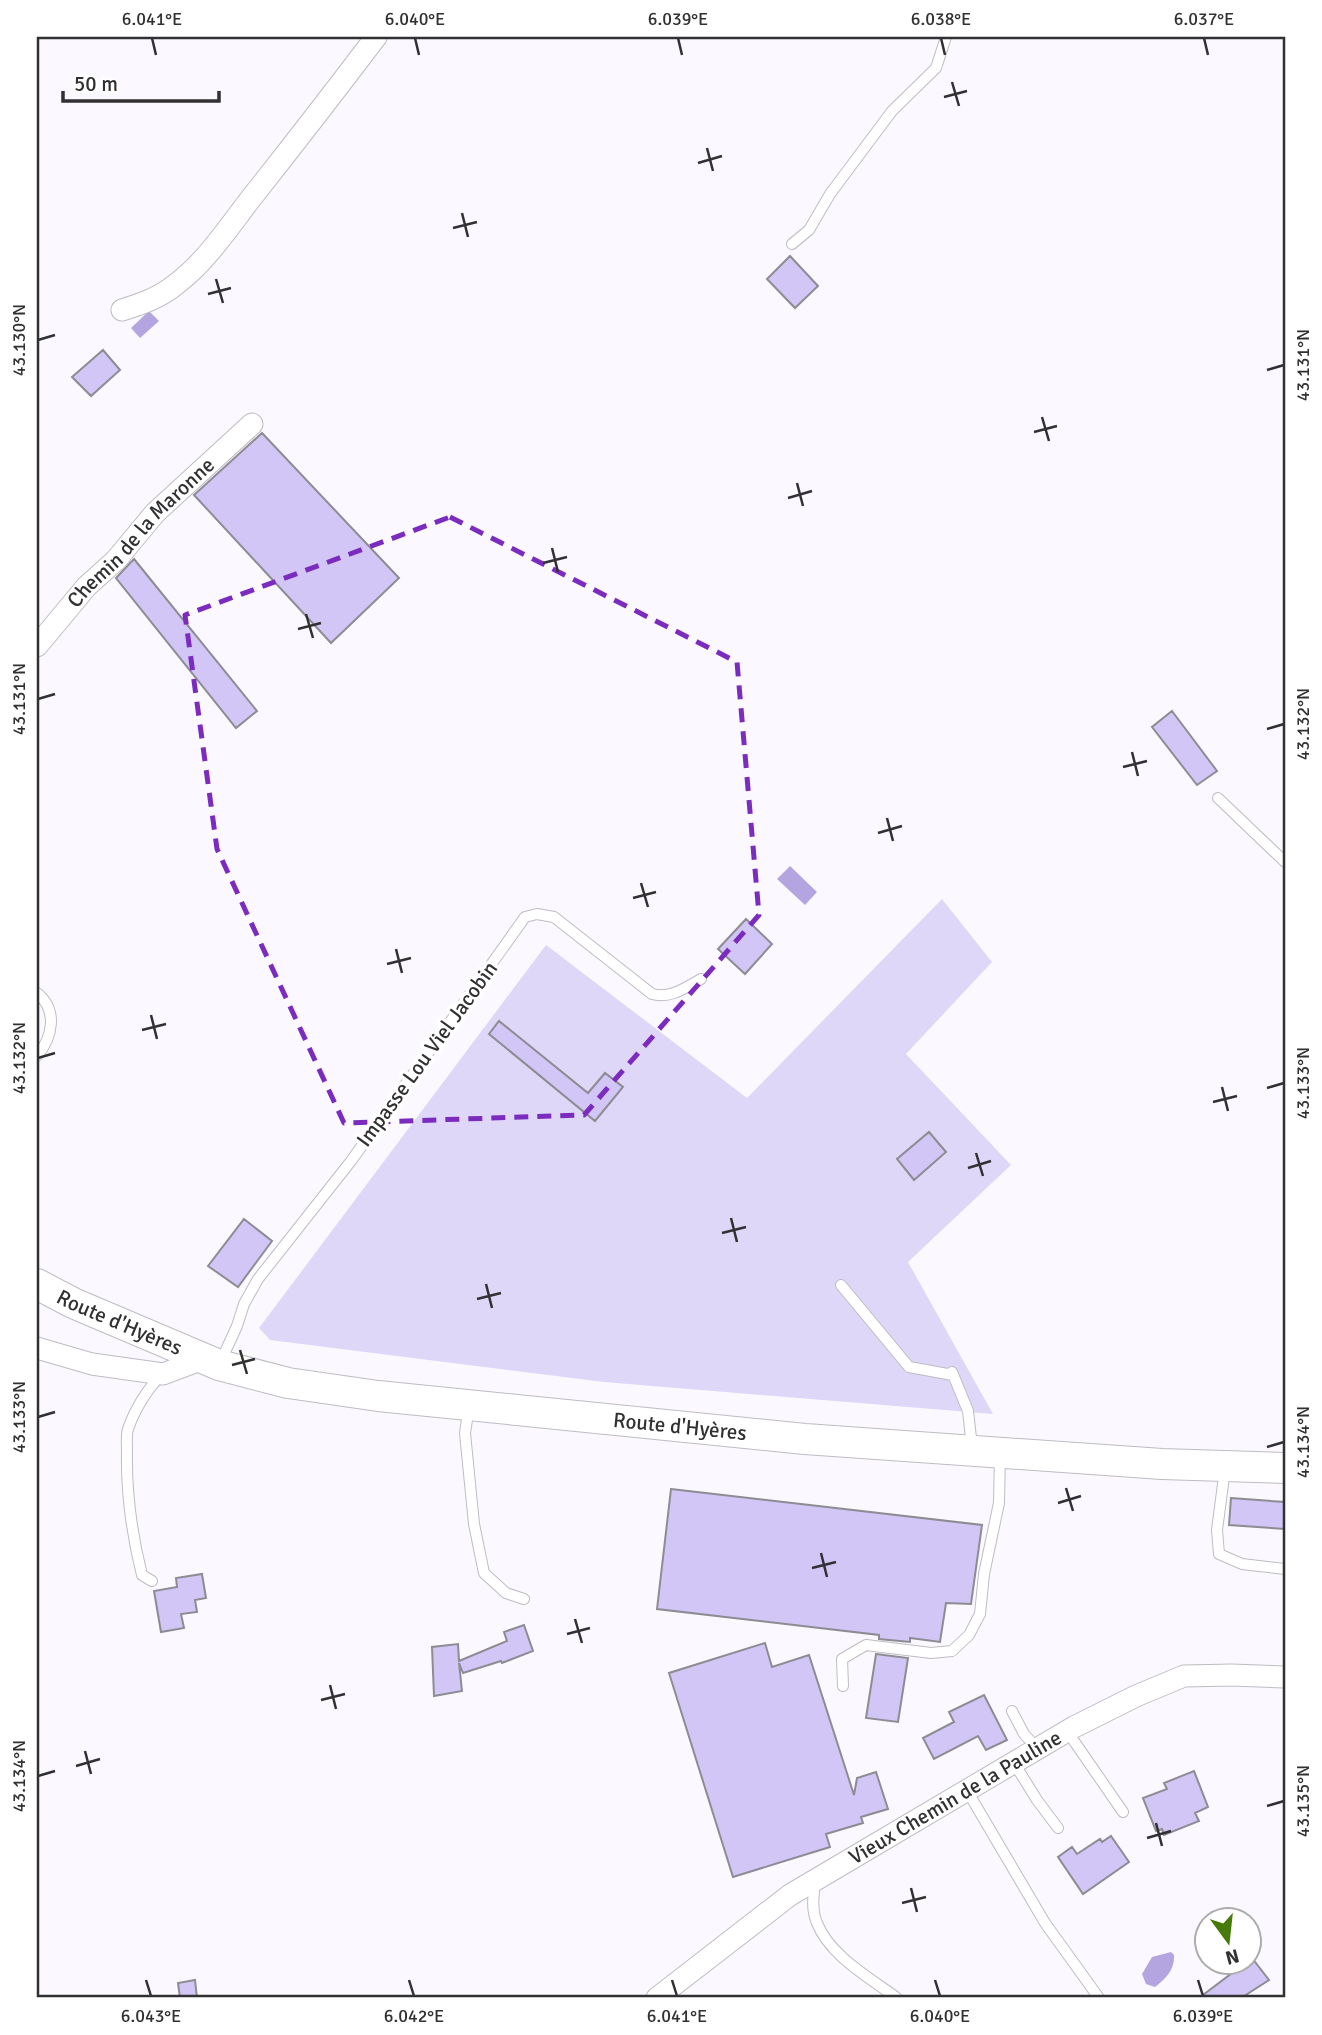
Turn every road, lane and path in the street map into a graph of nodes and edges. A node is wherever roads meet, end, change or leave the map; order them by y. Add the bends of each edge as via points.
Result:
1 (376, 37) edge
2 (946, 37) edge
3 (792, 244) dead end
4 (122, 310) dead end
5 (252, 424) dead end
6 (37, 646) edge
7 (1218, 798) dead end
8 (1285, 862) edge
9 (701, 979) dead end
10 (37, 993) edge
11 (37, 1056) edge
12 (37, 1284) edge
13 (841, 1285) dead end
14 (37, 1348) edge
15 (211, 1362) junction
16 (163, 1374) junction
17 (469, 1406) junction
18 (986, 1451) junction
19 (1285, 1468) edge
20 (1224, 1470) junction
21 (1285, 1480) edge
22 (1285, 1569) edge
23 (152, 1581) dead end
24 (524, 1599) dead end
25 (1285, 1677) edge
26 (843, 1686) dead end
27 (1012, 1711) dead end
28 (1067, 1731) junction
29 (1038, 1749) junction
30 (1014, 1763) junction
31 (969, 1790) junction
32 (1123, 1812) dead end
33 (1058, 1828) dead end
34 (816, 1880) junction
35 (657, 1998) edge
36 (897, 1998) edge
37 (1099, 1998) edge

1 - 4 street via 215,246 173,287
2 - 3 lane via 936,68 892,111 809,230
5 - 6 street, Chemin de la Maronne via 155,513
7 - 8 lane
9 - 15 lane, Impasse Lou Viel Jacobin via 676,993 652,994 554,917 525,917 351,1161 258,1279 237,1326
10 - 11 lane via 50,1007 52,1021
12 - 15 main road, Route d'Hyères
13 - 18 lane via 909,1367 952,1373
14 - 16 street, Route d'Hyères via 92,1364
15 - 16 street, Route d'Hyères
15 - 17 main road, Route d'Hyères via 288,1382
16 - 23 lane via 128,1430 126,1470 136,1551 142,1575
17 - 18 main road, Route d'Hyères
17 - 24 lane via 466,1433 474,1524 484,1573 506,1593
18 - 20 main road, Route d'Hyères
18 - 26 lane via 999,1503 980,1614 969,1635 952,1651 930,1653 866,1645 842,1658
19 - 20 main road, Route d'Hyères
20 - 21 main road, Route d'Hyères
20 - 22 lane via 1219,1554 1242,1564
25 - 28 street, Vieux Chemin de la Pauline via 1184,1676
27 - 29 lane
28 - 29 street, Vieux Chemin de la Pauline
28 - 32 lane
29 - 30 street, Vieux Chemin de la Pauline
30 - 31 street, Vieux Chemin de la Pauline
30 - 33 lane
31 - 34 street, Vieux Chemin de la Pauline
31 - 37 lane via 1045,1923
34 - 35 street, Vieux Chemin de la Pauline
34 - 36 lane via 812,1900 816,1922 826,1939

